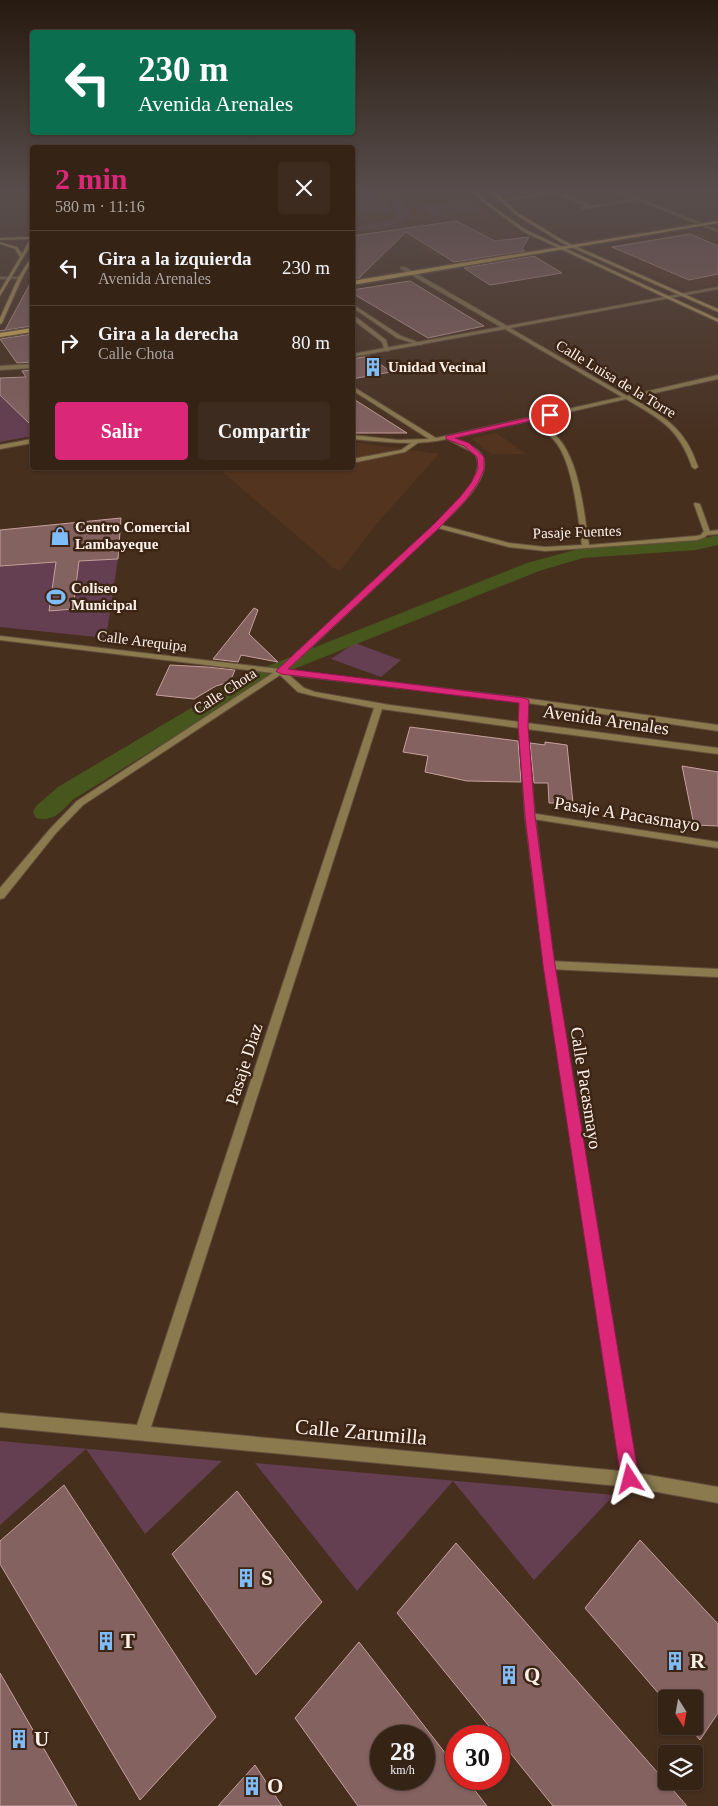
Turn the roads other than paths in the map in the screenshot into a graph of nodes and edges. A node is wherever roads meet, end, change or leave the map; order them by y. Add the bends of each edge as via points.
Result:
1 (11, 275) edge
2 (22, 275) edge
3 (398, 275) edge
4 (416, 275) edge
5 (619, 275) edge
6 (639, 275) edge
7 (0, 278) edge
8 (9, 278) junction
9 (20, 278) junction
10 (355, 282) edge
11 (718, 288) edge
12 (682, 295) junction
13 (0, 296) edge
14 (668, 298) junction
15 (355, 309) edge
16 (718, 311) edge
17 (355, 319) edge
18 (718, 321) edge
19 (0, 322) edge
20 (506, 328) junction
21 (30, 330) edge
22 (0, 335) edge
23 (30, 337) edge
24 (0, 342) edge
25 (420, 344) junction
26 (387, 350) junction
27 (355, 356) edge
28 (30, 366) edge
29 (0, 368) edge
30 (718, 377) edge
31 (355, 389) edge
32 (628, 397) junction
33 (530, 419) junction
34 (448, 437) junction
35 (355, 438) edge
36 (435, 440) junction
37 (30, 441) edge
38 (416, 442) junction
39 (0, 447) edge
40 (355, 460) edge
41 (695, 467) dead end
42 (697, 504) dead end
43 (437, 526) junction
44 (707, 532) junction
45 (718, 532) edge
46 (586, 546) junction
47 (0, 638) edge
48 (281, 671) junction
49 (524, 700) junction
50 (379, 706) junction
51 (523, 726) junction
52 (718, 728) edge
53 (718, 751) edge
54 (530, 816) junction
55 (718, 845) edge
56 (0, 895) edge
57 (549, 965) junction
58 (718, 973) edge
59 (0, 1420) edge
60 (142, 1433) junction
61 (630, 1479) junction
62 (718, 1495) edge

1 - 8 main road
2 - 9 main road
3 - 10 main road
4 - 20 street, Calle Luisa de la Torre
5 - 14 main road
6 - 12 main road
7 - 8 street
8 - 9 street
8 - 13 main road
9 - 19 main road
11 - 12 street
12 - 14 street
12 - 16 main road
14 - 18 main road
14 - 20 street
15 - 25 street via 399,337
17 - 26 street via 384,341
20 - 25 street
20 - 32 street, Calle Luisa de la Torre
21 - 22 main road
23 - 24 main road
25 - 26 street
26 - 27 street
28 - 29 street
30 - 32 street
31 - 36 street
32 - 33 street
32 - 41 street, Calle Luisa de la Torre via 680,433
33 - 34 street
33 - 46 street via 553,435 564,450
34 - 36 street
34 - 43 street, Calle Chota via 476,452 481,469 475,483
35 - 38 street
36 - 38 street
37 - 39 street
38 - 40 street via 403,451
42 - 44 street
43 - 46 street, Pasaje Fuentes via 509,545 561,549
43 - 48 street, Calle Chota
44 - 45 street, Pasaje Fuentes
44 - 46 street, Pasaje Fuentes via 697,538
47 - 48 street, Calle Arequipa
48 - 49 street, Avenida Arenales
48 - 50 street, Avenida Arenales via 301,690
48 - 56 street, Calle Chota via 80,803
49 - 51 street, Calle Pacasmayo
49 - 52 street, Avenida Arenales
50 - 51 street, Avenida Arenales
50 - 60 street, Pasaje Diaz
51 - 53 street, Avenida Arenales
51 - 54 street, Calle Pacasmayo
54 - 55 street, Pasaje A Pacasmayo
54 - 57 street, Calle Pacasmayo
57 - 58 street
57 - 61 street, Calle Pacasmayo
59 - 60 street, Calle Zarumilla
60 - 61 street, Calle Zarumilla
61 - 62 street, Calle Zarumilla

